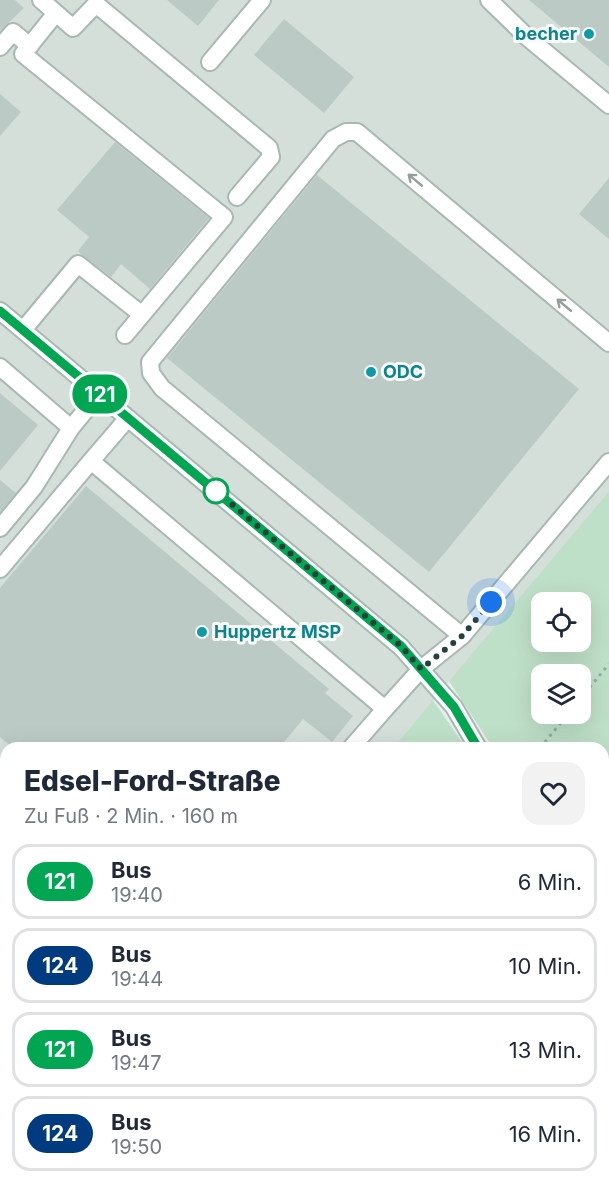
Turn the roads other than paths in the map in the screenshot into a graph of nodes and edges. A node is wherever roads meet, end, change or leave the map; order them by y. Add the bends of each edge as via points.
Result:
1 (41, 0) edge
2 (262, 0) edge
3 (489, 0) edge
4 (56, 13) junction
5 (30, 46) junction
6 (0, 47) edge
7 (210, 62) dead end
8 (609, 105) edge
9 (237, 197) dead end
10 (0, 311) edge
11 (141, 314) junction
12 (23, 330) junction
13 (125, 335) dead end
14 (609, 343) edge
15 (0, 367) edge
16 (99, 393) junction
17 (128, 418) junction
18 (71, 428) junction
19 (91, 461) junction
20 (608, 464) edge
21 (0, 528) edge
22 (0, 569) edge
23 (462, 636) junction
24 (421, 669) junction
25 (385, 708) junction
26 (356, 742) edge
27 (474, 742) edge

1 - 4 street
2 - 7 street
3 - 8 street
4 - 5 street
4 - 9 street via 73,28 96,4 269,148 271,158
5 - 6 street via 13,32
5 - 11 street via 23,54 224,217
10 - 12 street
11 - 12 street via 78,264
11 - 13 street
12 - 16 street
14 -> 23 street via 357,132 346,132 333,139 150,362 151,373 162,388
15 - 18 street
16 - 17 street
16 - 18 street
17 - 19 street
17 - 24 street via 401,646
18 - 21 street via 34,487
19 - 22 street
19 - 25 street
20 - 23 street
23 - 24 street
24 - 25 street
24 - 27 street via 454,707
25 - 26 street

